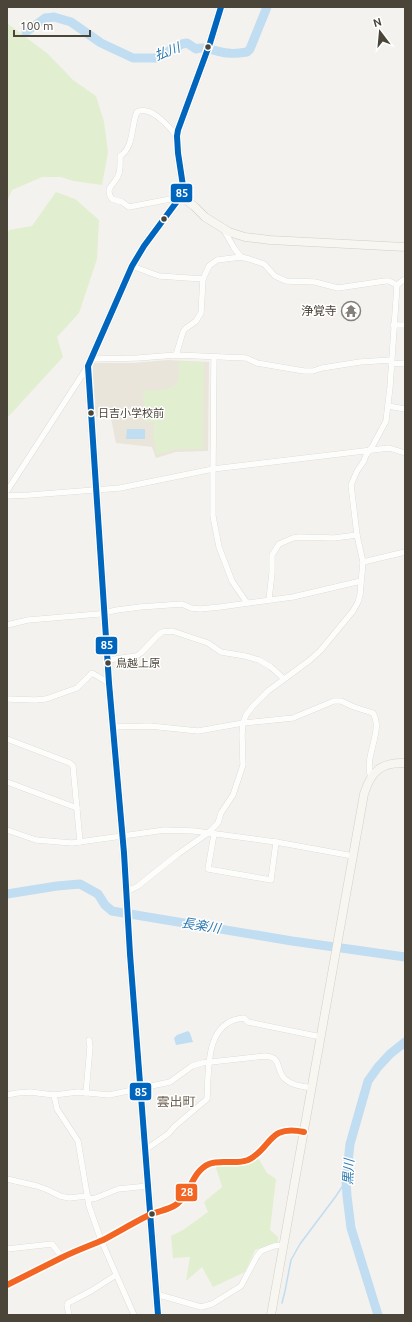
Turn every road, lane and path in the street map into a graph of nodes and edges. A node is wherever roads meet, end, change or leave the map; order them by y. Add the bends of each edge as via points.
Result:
1 (221, 7) edge
2 (177, 136) junction
3 (181, 197) junction
4 (224, 229) junction
5 (405, 247) edge
6 (241, 257) junction
7 (132, 266) junction
8 (203, 278) junction
9 (405, 278) edge
10 (397, 285) junction
11 (393, 325) junction
12 (405, 325) edge
13 (176, 355) junction
14 (214, 357) junction
15 (90, 362) junction
16 (391, 362) junction
17 (405, 363) edge
18 (388, 406) junction
19 (405, 409) edge
20 (369, 452) junction
21 (405, 453) edge
22 (213, 469) junction
23 (7, 491) edge
24 (96, 491) junction
25 (7, 496) edge
26 (357, 535) junction
27 (405, 552) edge
28 (362, 562) junction
29 (361, 581) junction
30 (269, 599) junction
31 (247, 603) junction
32 (104, 613) junction
33 (7, 625) edge
34 (108, 660) junction
35 (284, 679) junction
36 (109, 683) junction
37 (7, 698) edge
38 (243, 722) junction
39 (113, 727) junction
40 (7, 739) edge
41 (405, 762) edge
42 (370, 777) junction
43 (7, 784) edge
44 (77, 808) junction
45 (7, 830) edge
46 (211, 833) junction
47 (122, 836) junction
48 (80, 842) junction
49 (276, 842) junction
50 (353, 856) junction
51 (126, 892) junction
52 (321, 1037) junction
53 (89, 1040) dead end
54 (210, 1063) junction
55 (140, 1088) junction
56 (312, 1088) junction
57 (86, 1093) junction
58 (7, 1095) edge
59 (54, 1095) junction
60 (304, 1132) junction
61 (145, 1150) junction
62 (7, 1179) edge
63 (148, 1186) junction
64 (86, 1196) junction
65 (150, 1215) junction
66 (101, 1240) junction
67 (283, 1245) junction
68 (7, 1249) edge
69 (62, 1257) junction
70 (116, 1275) junction
71 (7, 1286) edge
72 (156, 1294) junction
73 (69, 1315) edge
74 (134, 1315) edge
75 (158, 1315) edge
76 (271, 1315) edge

1 - 2 main road
2 - 3 main road via 183,186
2 - 3 street via 168,125 147,110 137,112 128,146 125,153 120,156 119,174 109,193 112,199 129,207
3 - 4 main road via 205,218
3 - 7 main road
4 - 5 main road via 245,237 270,240
4 - 6 street
6 - 8 street via 213,262
6 - 10 street via 264,264 275,276 286,281 315,282 338,288 385,281
7 - 8 street via 159,276
7 - 15 main road
8 - 13 street via 201,313 183,332
9 - 10 street
10 - 11 street
11 - 12 street
11 - 16 street
13 - 14 street
13 - 15 street
14 - 16 street via 246,358 257,363 309,371 360,362
14 - 22 street
15 - 23 street
15 - 24 main road
16 - 17 street
16 - 18 street
18 - 19 street
18 - 20 street via 384,426
20 - 21 street via 389,448
20 - 22 street
20 - 26 street via 356,471 351,485
22 - 24 street
22 - 31 street via 214,516 219,547 232,581
24 - 25 street
24 - 32 main road
26 - 28 street
26 - 30 street via 334,538 299,537 280,544 272,555
27 - 28 street
28 - 29 street
29 - 30 street via 294,597
29 - 35 street via 360,595 353,611 320,651
30 - 31 street
31 - 32 street via 200,609 182,604
32 - 33 street via 28,620
32 - 34 main road
34 - 35 street via 136,656 162,632 172,631 208,644 221,652 259,660
34 - 36 main road
35 - 38 street via 253,706
36 - 37 street via 92,673 77,688 46,699
36 - 39 main road
38 - 39 street via 198,731 150,726
38 - 42 street via 293,718 334,701 341,701 373,713 376,727 368,767
38 - 46 street via 243,765 233,795
39 - 47 main road
40 - 44 street via 70,763 73,766
41 - 42 main road via 385,766
42 - 50 main road via 364,794
43 - 44 street
44 - 48 street
45 - 48 street via 36,840
46 - 47 street via 165,830
46 - 49 street
46 - 49 street via 208,869 271,880
46 - 51 street
47 - 48 street
47 - 51 main road
49 - 50 street
50 - 52 main road
51 - 55 main road
52 - 54 street via 238,1018 223,1027 215,1037 210,1051
52 - 56 main road
53 - 57 street
54 - 55 street via 192,1066 170,1082
54 - 56 street via 270,1056 278,1062 280,1073 285,1080
54 - 61 street via 207,1099 168,1134
55 - 57 street via 109,1095
55 - 61 main road
56 - 60 main road
57 - 59 street
58 - 59 street via 17,1092
59 - 64 street via 57,1109 80,1146
60 - 65 street via 292,1131 271,1137 261,1150 247,1160 210,1164 196,1175 177,1204
60 - 67 main road
61 - 63 main road
62 - 64 street via 37,1186 64,1197
63 - 64 street via 118,1189 96,1198
63 - 65 main road
64 - 66 street
65 - 66 street
65 - 72 main road
66 - 69 street
66 - 70 street
67 - 72 street via 261,1251 242,1286 212,1304 201,1307
67 - 76 main road
68 - 69 street via 52,1244
69 - 71 street
70 - 73 street via 68,1302
70 - 74 street
72 - 75 main road

